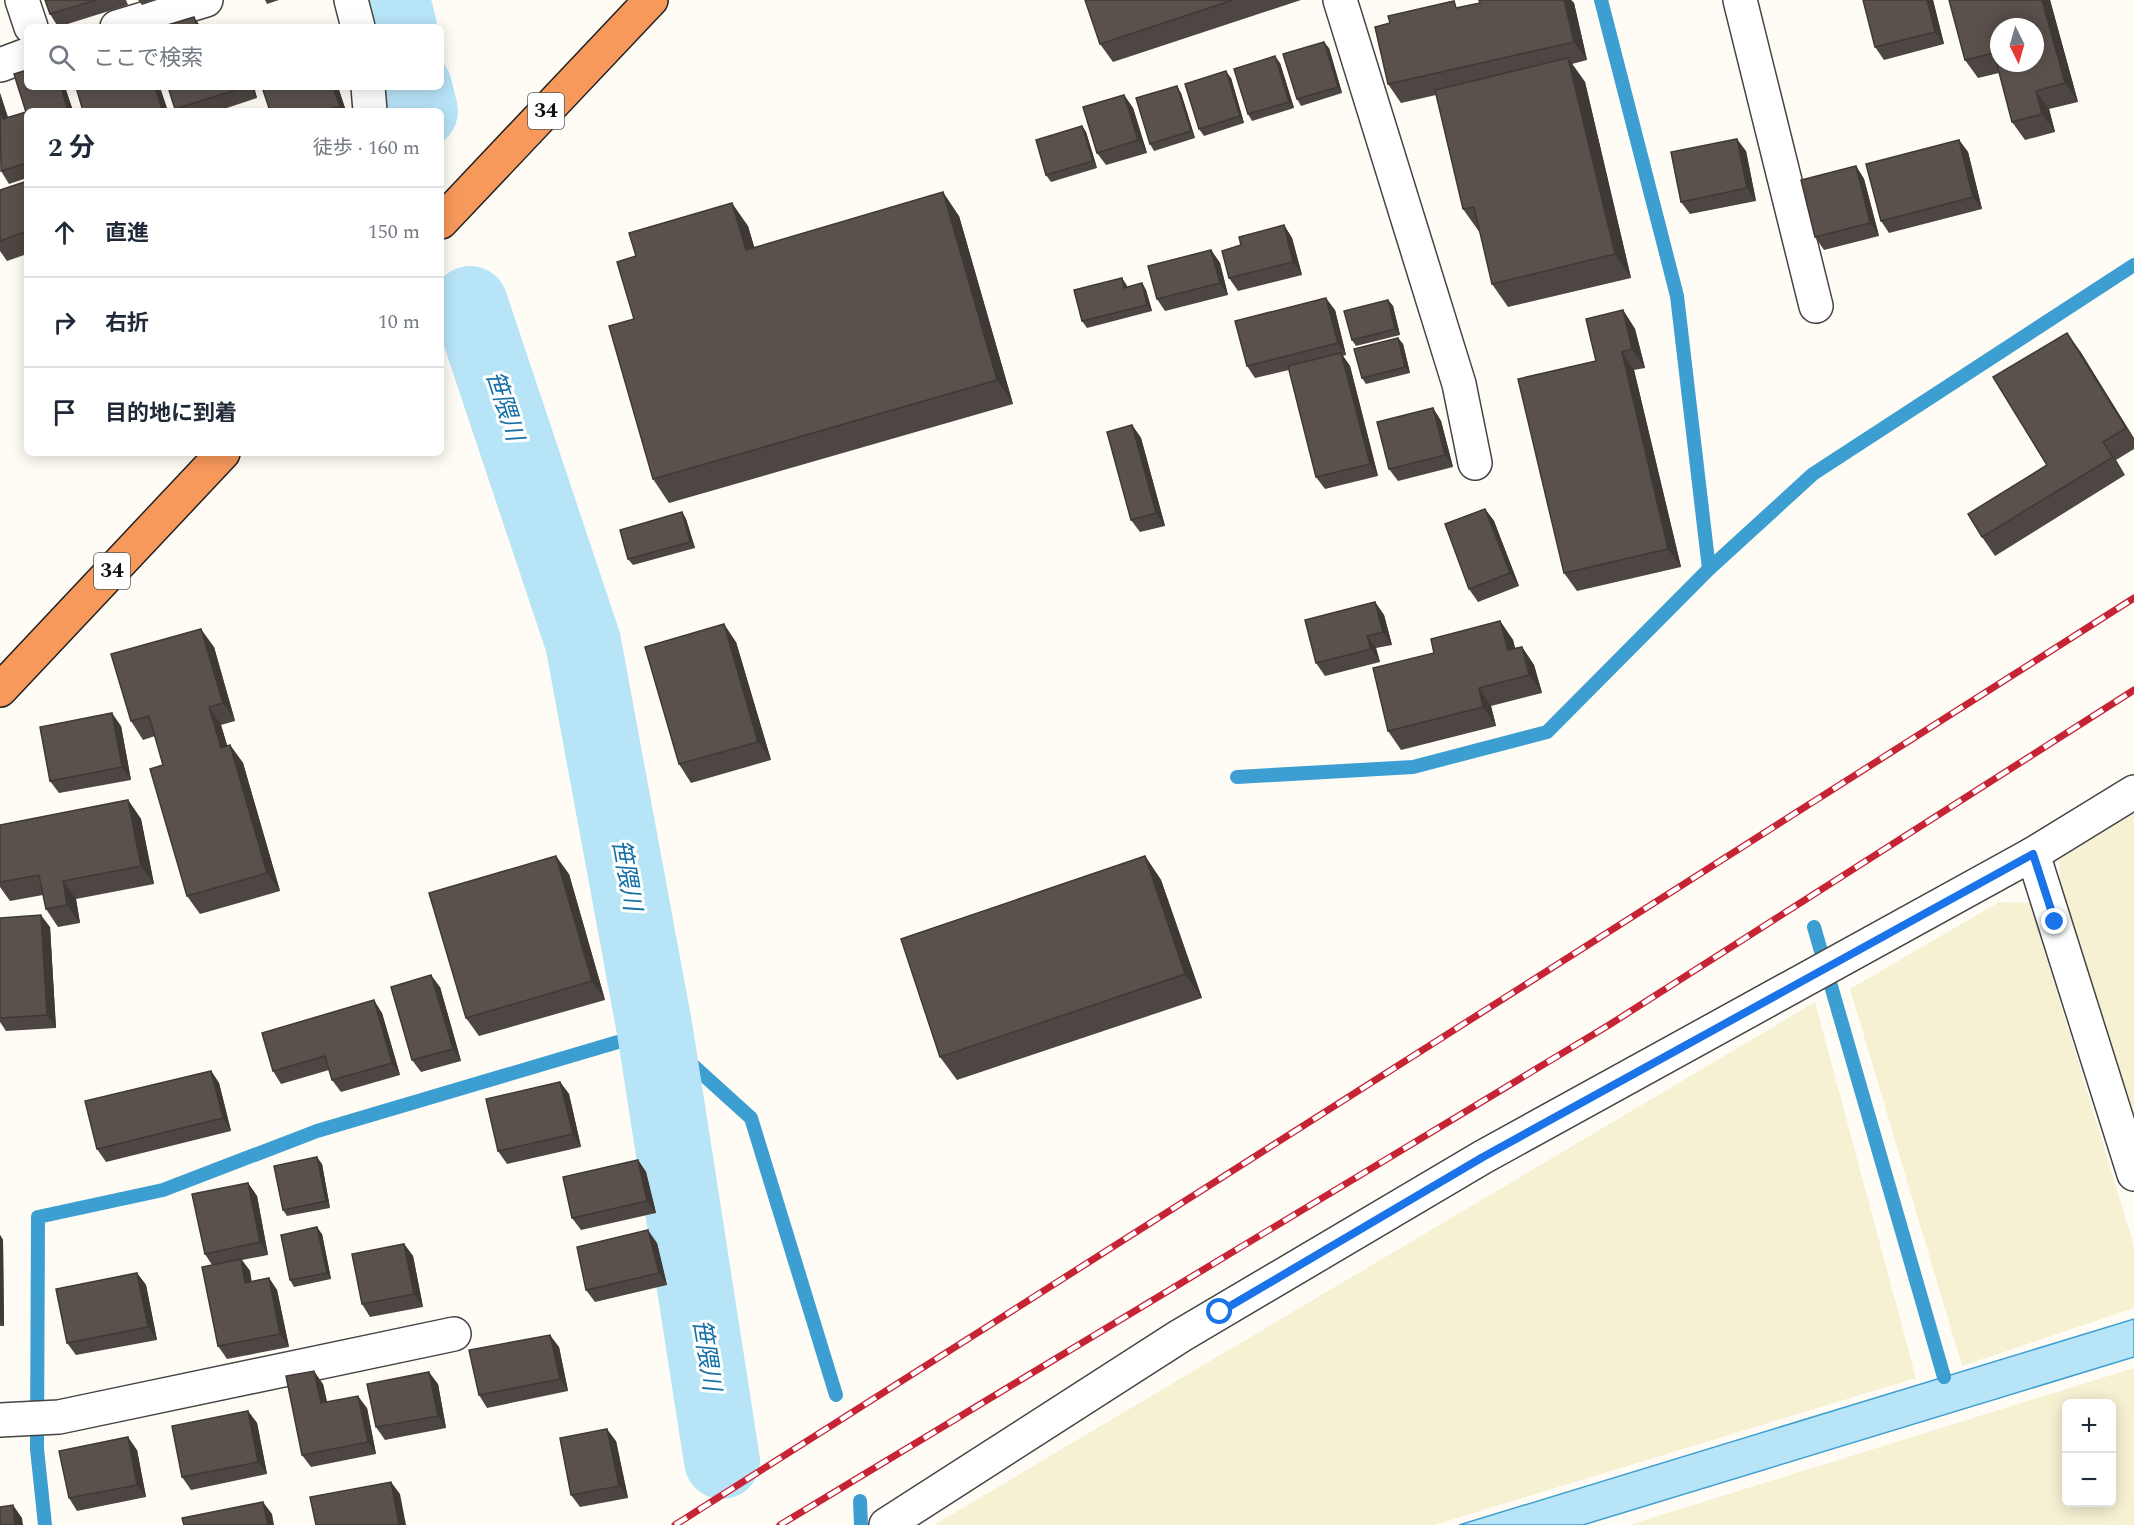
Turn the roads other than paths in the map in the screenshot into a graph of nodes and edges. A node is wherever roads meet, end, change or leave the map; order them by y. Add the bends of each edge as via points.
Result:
1 (22, 0) edge
2 (206, 0) edge
3 (351, 0) edge
4 (651, 0) edge
5 (1340, 0) edge
6 (1740, 0) edge
7 (30, 24) edge
8 (127, 24) edge
9 (357, 24) edge
10 (24, 56) edge
11 (0, 65) edge
12 (368, 90) edge
13 (370, 108) edge
14 (444, 219) edge
15 (1816, 306) dead end
16 (220, 456) edge
17 (1475, 463) dead end
18 (0, 690) edge
19 (2134, 792) edge
20 (2033, 854) junction
21 (2134, 1174) edge
22 (454, 1334) dead end
23 (8, 1420) edge
24 (886, 1525) edge

1 - 7 street
2 - 8 street
3 - 9 street
4 - 14 highway, 34
5 - 17 street via 1459,384
6 - 15 street
10 - 11 street
12 - 13 street
16 - 18 highway, 34
19 - 20 street
20 - 21 street
20 - 24 street via 1483,1157 1190,1330
22 - 23 street via 59,1417

